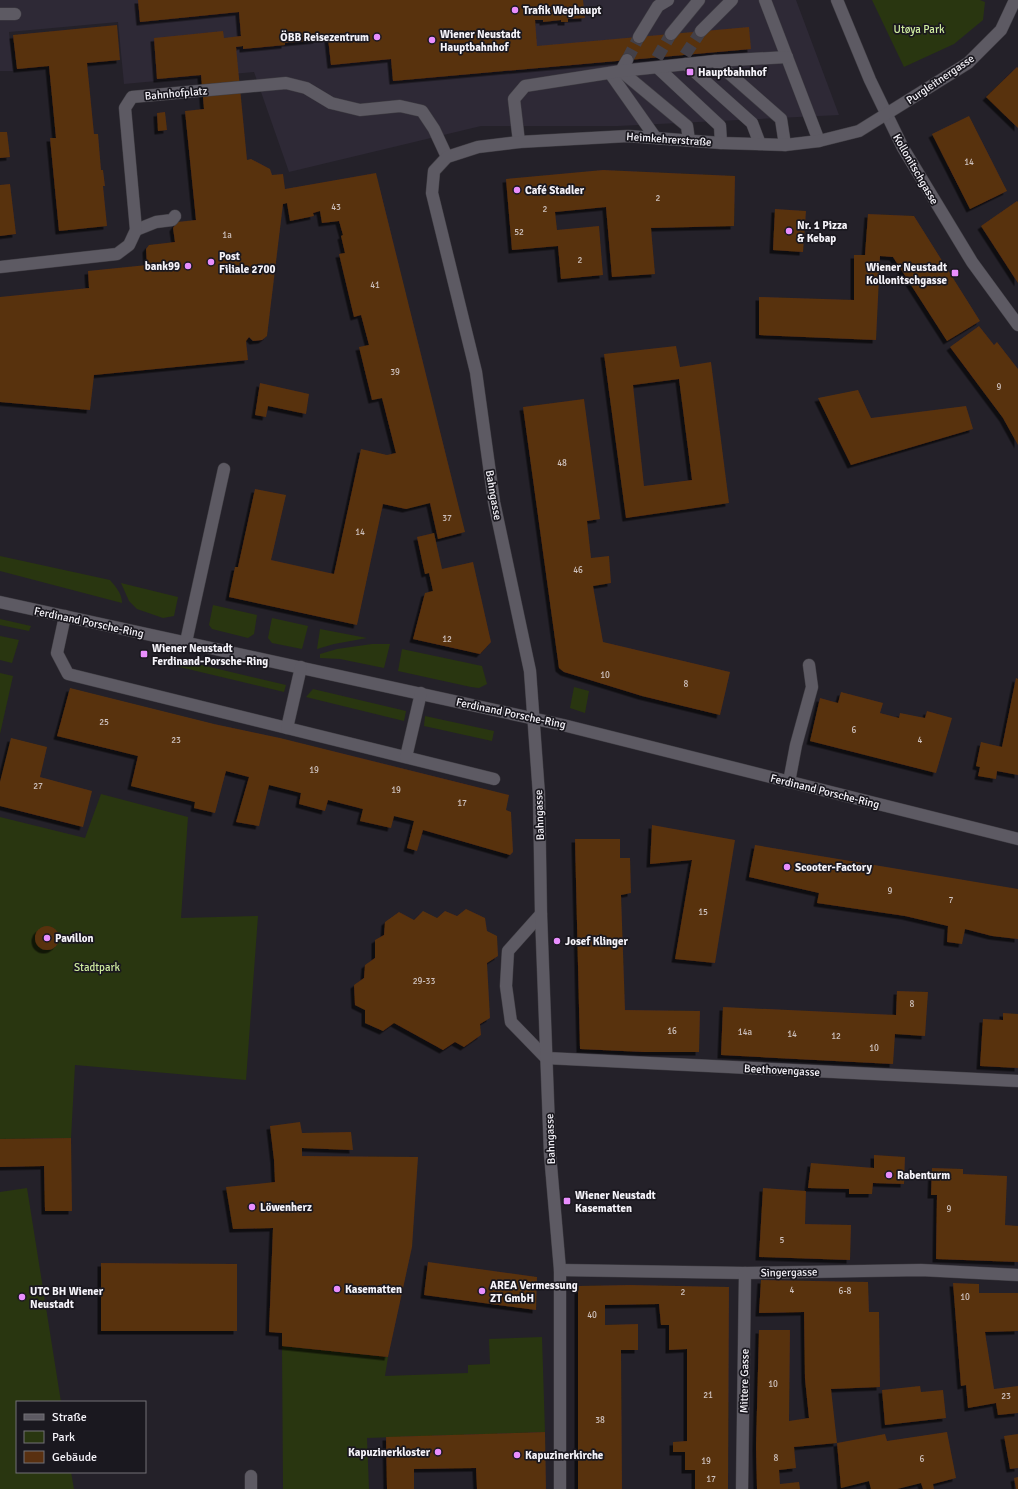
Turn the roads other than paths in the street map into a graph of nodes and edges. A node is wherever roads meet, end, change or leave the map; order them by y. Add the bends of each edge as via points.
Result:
1 (668, 0) edge
2 (698, 0) edge
3 (732, 0) edge
4 (765, 0) edge
5 (837, 0) edge
6 (1015, 0) edge
7 (0, 14) edge
8 (15, 14) dead end
9 (701, 32) tunnel mouth
10 (671, 34) tunnel mouth
11 (638, 37) tunnel mouth
12 (787, 56) junction
13 (627, 60) tunnel mouth
14 (715, 61) junction
15 (683, 62) junction
16 (655, 65) junction
17 (616, 72) junction
18 (887, 114) junction
19 (655, 137) junction
20 (688, 140) junction
21 (819, 141) junction
22 (520, 142) junction
23 (721, 142) junction
24 (760, 144) junction
25 (785, 145) junction
26 (447, 157) junction
27 (175, 216) dead end
28 (136, 230) junction
29 (0, 267) edge
30 (1018, 325) edge
31 (224, 469) dead end
32 (0, 602) edge
33 (65, 616) junction
34 (186, 642) junction
35 (809, 665) dead end
36 (301, 667) junction
37 (421, 693) junction
38 (533, 719) junction
39 (287, 728) junction
40 (406, 757) junction
41 (494, 779) dead end
42 (789, 782) junction
43 (1018, 839) edge
44 (541, 914) junction
45 (546, 1058) junction
46 (1018, 1081) edge
47 (560, 1270) junction
48 (745, 1273) junction
49 (1018, 1275) edge
50 (251, 1476) dead end
51 (251, 1489) edge
52 (560, 1489) edge
53 (742, 1489) edge

1 - 11 street via 658,6
2 - 10 street
3 - 9 street
4 - 12 street
5 - 18 street, Kollonitschgasse
6 - 18 street, Purgleitnergasse via 1001,30 968,63
7 - 8 street
12 - 14 street
12 - 21 street
13 - 17 street
14 - 15 street
14 - 25 street via 781,119
15 - 16 street
15 - 24 street via 752,123
16 - 17 street
16 - 23 street via 720,126
17 - 19 street
17 - 20 street via 687,126
17 - 22 street via 525,86 514,99
18 - 21 street, Heimkehrerstraße via 859,131
18 - 30 street, Kollonitschgasse via 903,148 972,262
19 - 20 street, Heimkehrerstraße
19 - 22 street, Heimkehrerstraße
20 - 23 street, Heimkehrerstraße
21 - 25 street, Heimkehrerstraße
22 - 26 street, Heimkehrerstraße via 478,147
23 - 24 street, Heimkehrerstraße
24 - 25 street, Heimkehrerstraße
26 - 28 street, Bahnhofplatz via 434,129 422,112 400,106 360,110 331,103 306,88 286,83 132,97 125,108 136,167
26 - 38 street, Bahngasse via 434,171 432,193 476,372 494,502 530,671
27 - 28 street via 172,220 156,222
28 - 29 street via 129,245 117,254
31 - 34 street
32 - 33 street, Ferdinand Porsche-Ring
33 - 34 street, Ferdinand Porsche-Ring
33 - 39 street via 57,653 68,674
34 - 36 street, Ferdinand Porsche-Ring
35 - 42 street via 812,687
36 - 37 street, Ferdinand Porsche-Ring
36 - 39 street
37 - 38 street, Ferdinand Porsche-Ring
37 - 40 street
38 - 42 street, Ferdinand Porsche-Ring via 563,724
38 - 44 street, Bahngasse
39 - 40 street
40 - 41 street
42 - 43 street, Ferdinand Porsche-Ring
44 - 45 street, Bahngasse
44 - 45 street via 508,951 506,986 512,1022
45 - 46 street, Beethovengasse
45 - 47 street, Bahngasse via 550,1154
47 - 48 street, Singergasse
47 - 52 street, Bahngasse
48 - 49 street, Singergasse via 921,1270
48 - 53 street, Mittere Gasse
50 - 51 street

